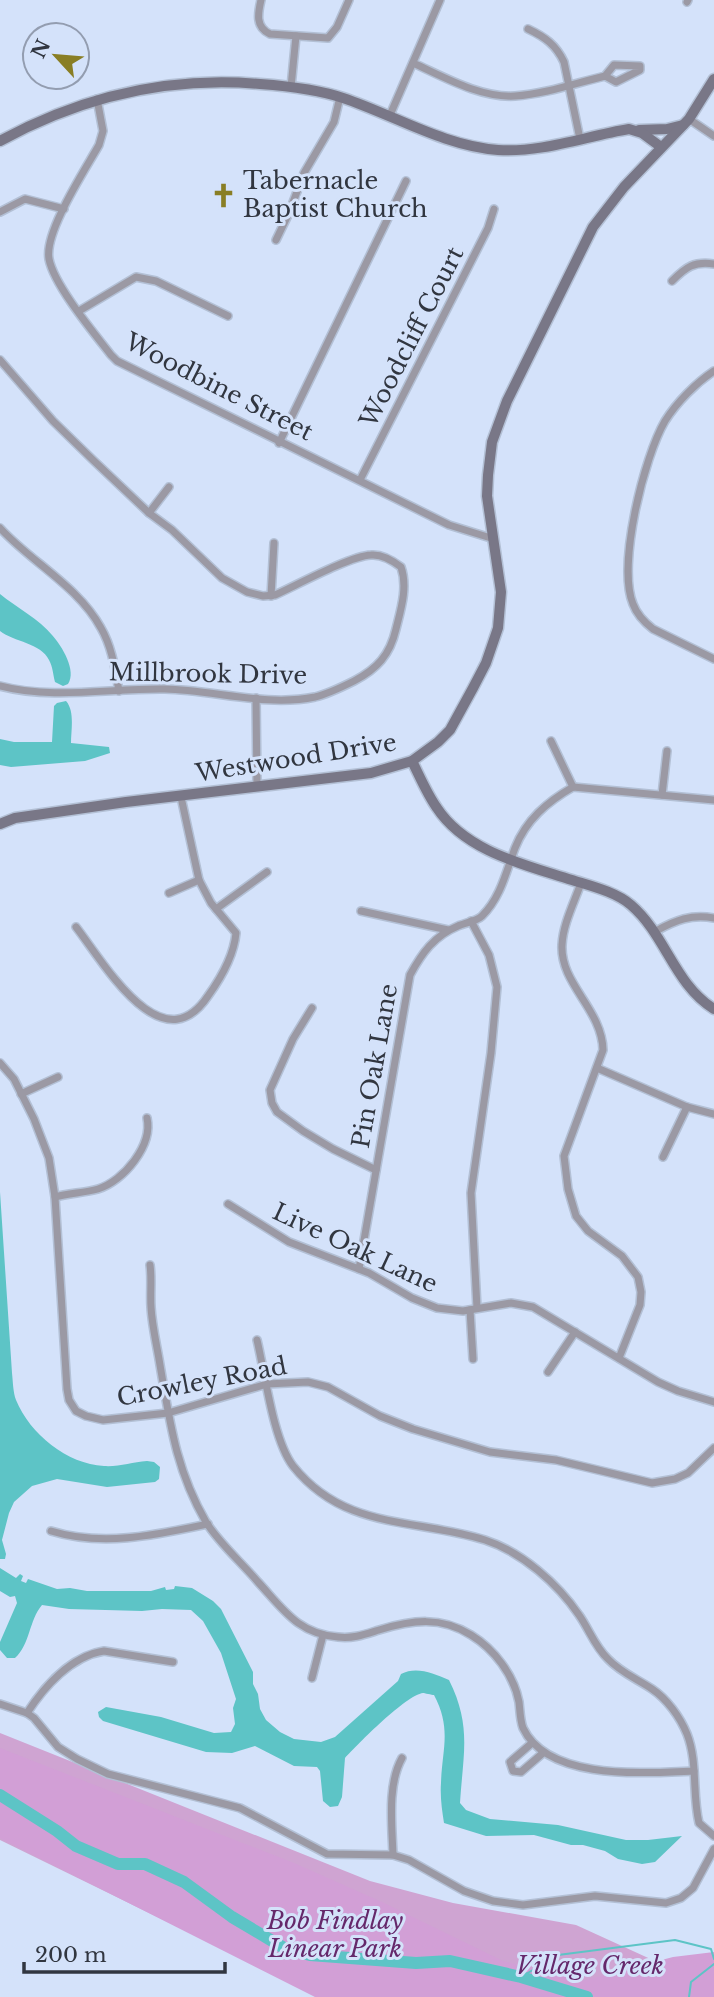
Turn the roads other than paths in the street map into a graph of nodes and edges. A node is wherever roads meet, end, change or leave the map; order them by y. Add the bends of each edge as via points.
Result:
1 (261, 0) edge
2 (349, 0) edge
3 (440, 0) edge
4 (528, 29) dead end
5 (296, 36) junction
6 (413, 63) junction
7 (604, 76) dead end
8 (714, 79) edge
9 (568, 85) junction
10 (291, 87) junction
11 (340, 97) junction
12 (97, 99) junction
13 (390, 115) junction
14 (686, 122) junction
15 (638, 131) junction
16 (714, 136) edge
17 (580, 139) junction
18 (0, 141) edge
19 (661, 147) junction
20 (407, 181) dead end
21 (64, 209) junction
22 (494, 209) dead end
23 (0, 212) edge
24 (276, 240) dead end
25 (714, 264) edge
26 (672, 281) dead end
27 (79, 311) junction
28 (228, 316) dead end
29 (0, 360) edge
30 (714, 371) edge
31 (279, 443) junction
32 (360, 480) junction
33 (169, 487) dead end
34 (149, 513) junction
35 (0, 527) edge
36 (494, 539) junction
37 (274, 543) dead end
38 (271, 596) junction
39 (714, 659) edge
40 (0, 686) edge
41 (119, 691) junction
42 (256, 698) junction
43 (551, 741) dead end
44 (667, 751) dead end
45 (412, 761) junction
46 (257, 786) junction
47 (573, 787) junction
48 (662, 795) junction
49 (181, 797) junction
50 (714, 800) edge
51 (0, 824) edge
52 (511, 860) junction
53 (267, 872) dead end
54 (199, 880) junction
55 (581, 883) junction
56 (169, 893) dead end
57 (216, 909) junction
58 (361, 911) dead end
59 (714, 918) edge
60 (471, 921) junction
61 (76, 927) dead end
62 (448, 930) junction
63 (656, 931) junction
64 (312, 1008) dead end
65 (714, 1009) edge
66 (0, 1063) edge
67 (597, 1068) junction
68 (58, 1077) dead end
69 (21, 1094) junction
70 (687, 1107) junction
71 (714, 1114) edge
72 (147, 1118) dead end
73 (663, 1157) dead end
74 (376, 1170) junction
75 (55, 1197) junction
76 (228, 1204) dead end
77 (150, 1265) dead end
78 (359, 1269) junction
79 (473, 1309) junction
80 (575, 1332) junction
81 (257, 1340) dead end
82 (619, 1358) junction
83 (473, 1359) dead end
84 (548, 1372) dead end
85 (267, 1384) junction
86 (714, 1402) edge
87 (168, 1413) junction
88 (714, 1448) edge
89 (208, 1524) junction
90 (51, 1531) dead end
91 (323, 1634) junction
92 (173, 1662) dead end
93 (312, 1678) dead end
94 (0, 1704) edge
95 (27, 1713) junction
96 (532, 1743) junction
97 (543, 1753) junction
98 (402, 1758) dead end
99 (694, 1771) junction
100 (714, 1836) edge
101 (714, 1849) edge
102 (393, 1855) junction

1 - 5 street via 258,21 263,31
2 - 5 street via 328,38
3 - 6 street
4 - 9 street via 559,51
5 - 10 street
6 - 9 street via 492,94 515,96
6 - 13 street
7 - 9 street
8 - 14 street, Westwood Drive
9 - 17 street
10 - 11 street
10 - 12 street via 179,83
11 - 13 street
11 - 24 street via 334,121 304,173
12 - 18 street
12 - 21 street, Woodbine Street via 103,131 99,145
13 - 17 street via 448,139 499,150
14 - 15 street
14 - 16 street
14 - 19 street, Westwood Drive
15 - 17 street
15 - 19 street
19 - 36 street, Westwood Drive via 593,227 507,401 492,442 488,475
20 - 31 street
21 - 23 street via 25,199
21 - 27 street, Woodbine Street via 52,233 49,258 55,276
22 - 32 street, Woodcliff Court
25 - 26 street via 687,266
27 - 28 street via 136,277
27 - 31 street, Woodbine Street via 117,361
29 - 34 street via 53,421
30 - 39 street via 673,409 654,443 634,513 628,582 633,604 645,622
31 - 32 street, Woodbine Street
32 - 36 street, Woodbine Street via 449,525
33 - 34 street
34 - 38 street via 235,587
35 - 41 street via 85,605 101,627
36 - 45 street, Westwood Drive via 501,592 498,628 489,654 450,730
37 - 38 street
38 - 42 street, Millbrook Drive via 367,555 393,561 404,575 403,604 394,637 377,667 318,697
40 - 41 street, Millbrook Drive via 44,692
41 - 42 street, Millbrook Drive via 165,689
42 - 46 street
43 - 47 street
44 - 48 street
45 - 46 street, Westwood Drive via 371,773
45 - 52 street via 438,810 454,827 478,845
46 - 49 street, Westwood Drive
47 - 48 street
47 - 52 street, Pin Oak Lane via 532,818
48 - 50 street
49 - 51 street, Westwood Drive
49 - 54 street
52 - 55 street
52 - 60 street, Pin Oak Lane via 504,883 481,917
53 - 57 street
54 - 56 street
54 - 57 street
55 - 63 street via 631,904
55 - 67 street via 562,946 568,972 603,1037
57 - 61 street via 236,933 232,956 200,1009 183,1020 159,1017 135,1002
58 - 62 street
59 - 63 street via 680,918
60 - 62 street, Pin Oak Lane
60 - 79 street via 489,955 498,987 471,1193
62 - 74 street, Pin Oak Lane via 429,945 410,975
63 - 65 street via 688,988
64 - 74 street via 270,1090 272,1103 303,1131
66 - 69 street, Crowley Road
67 - 70 street
67 - 82 street via 564,1156 576,1216 622,1256 638,1277 640,1305
68 - 69 street
69 - 75 street, Crowley Road via 48,1158
70 - 71 street
70 - 73 street
72 - 75 street via 148,1133 122,1173 98,1189
74 - 78 street, Pin Oak Lane
75 - 87 street, Crowley Road via 69,1400 76,1411 97,1419
76 - 78 street, Live Oak Lane via 289,1242
77 - 87 street via 151,1310
78 - 79 street, Live Oak Lane via 438,1308
79 - 80 street, Live Oak Lane via 522,1303
79 - 83 street
80 - 82 street, Live Oak Lane
80 - 84 street
81 - 85 street
82 - 86 street, Live Oak Lane via 658,1382
85 - 87 street, Crowley Road
85 - 88 street, Crowley Road via 308,1382 328,1387 413,1429 491,1452 556,1460 652,1483 688,1473
85 - 99 street via 280,1441 302,1475 330,1499 358,1514 489,1541 526,1562 561,1592 608,1660 668,1703 687,1734
87 - 89 street via 180,1466
89 - 90 street via 97,1540
89 - 91 street via 287,1615 307,1630
91 - 93 street
91 - 96 street via 356,1637 416,1620 443,1622 466,1631 489,1649 507,1672 516,1691 522,1726
92 - 95 street via 97,1652 67,1668
94 - 95 street
95 - 102 street via 58,1747 108,1774 240,1808 327,1854
96 - 97 street
96 - 97 street via 510,1762 513,1771 521,1772
97 - 99 street via 560,1761 622,1772
98 - 102 street via 392,1812
99 - 100 street via 699,1823
101 - 102 street via 693,1888 666,1903 595,1896 531,1905 493,1901

